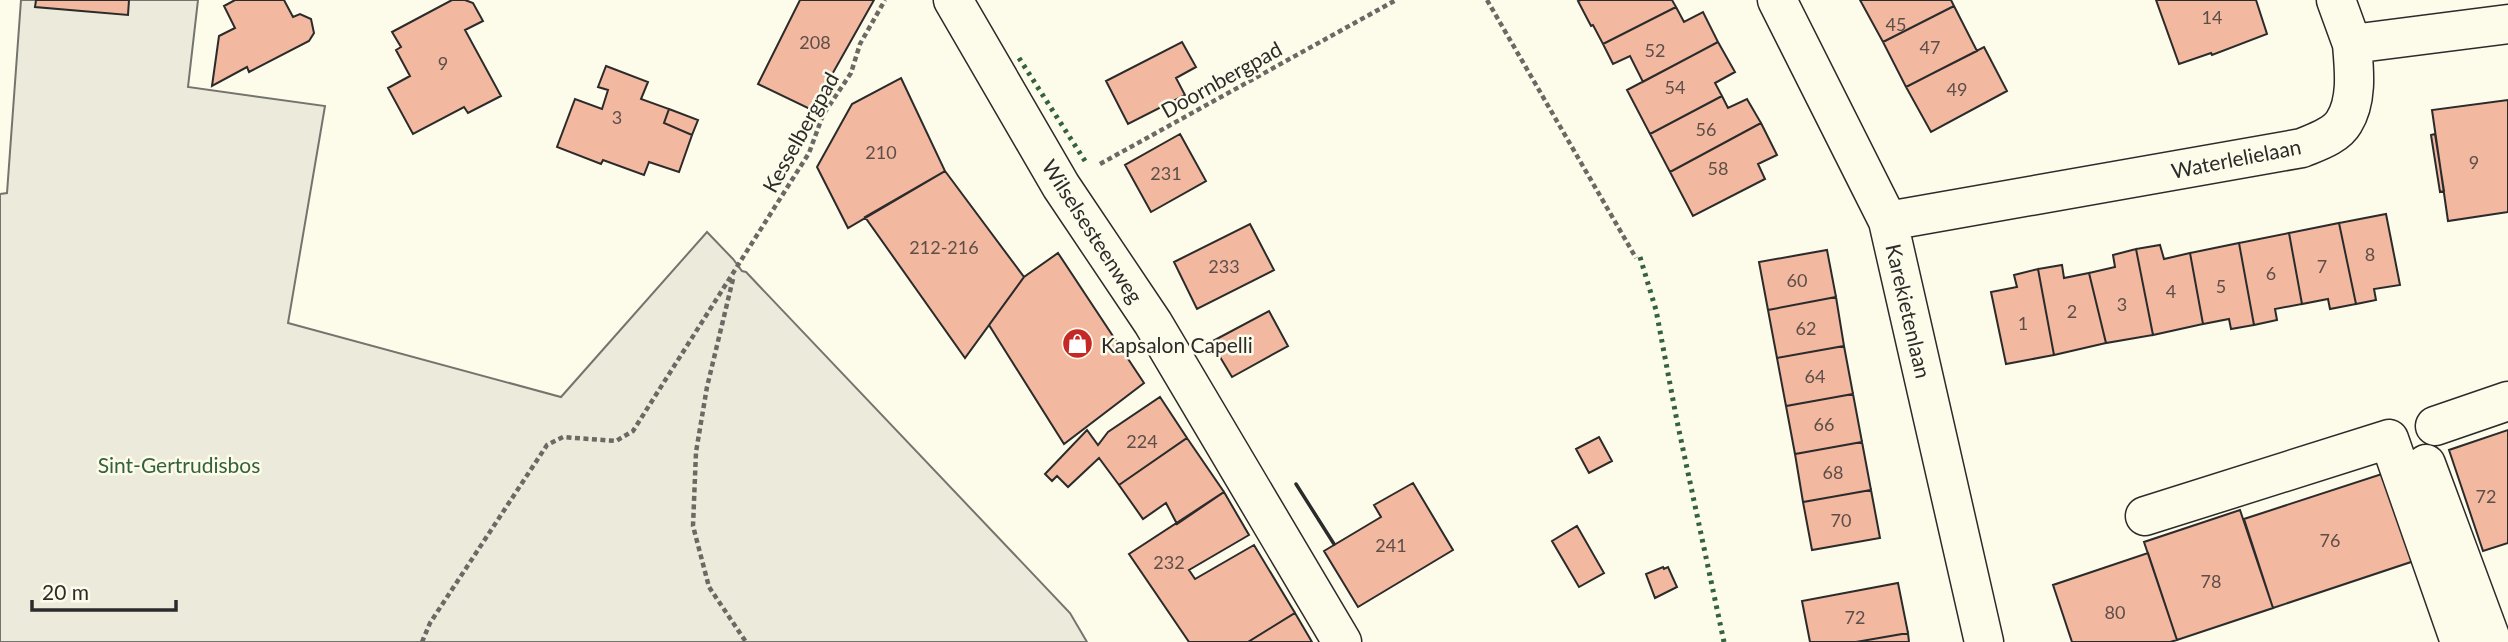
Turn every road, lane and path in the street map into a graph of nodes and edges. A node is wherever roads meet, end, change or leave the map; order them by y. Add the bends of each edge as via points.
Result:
1 (885, 0) edge
2 (953, 0) edge
3 (1396, 0) edge
4 (1487, 0) edge
5 (1777, 0) edge
6 (2336, 0) edge
7 (2508, 24) edge
8 (2352, 44) junction
9 (1061, 186) junction
10 (1888, 221) junction
11 (1636, 258) dead end
12 (734, 275) junction
13 (2508, 401) edge
14 (2435, 426) dead end
15 (2426, 464) dead end
16 (2145, 516) dead end
17 (422, 642) edge
18 (746, 642) edge
19 (1342, 642) edge
20 (1984, 642) edge
21 (2460, 642) edge
22 (2492, 642) edge

1 - 12 path, Kesselbergpad via 860,44 850,73 823,115 809,153
2 - 9 street, Wilselsesteenweg
3 - 9 path, Doornbergpad
4 - 11 path
5 - 10 street, Karekietenlaan
6 - 8 street, Waterlelielaan
7 - 8 street
8 - 10 street, Waterlelielaan via 2355,75 2344,123 2326,138 2302,148
9 - 19 street, Wilselsesteenweg via 1153,323
10 - 20 street, Karekietenlaan
12 - 17 path, Kesselbergpad via 633,431 616,441 564,437 547,445
12 - 18 path via 696,452 693,526 709,587
13 - 14 street
15 - 22 street
16 - 21 street via 2389,439

